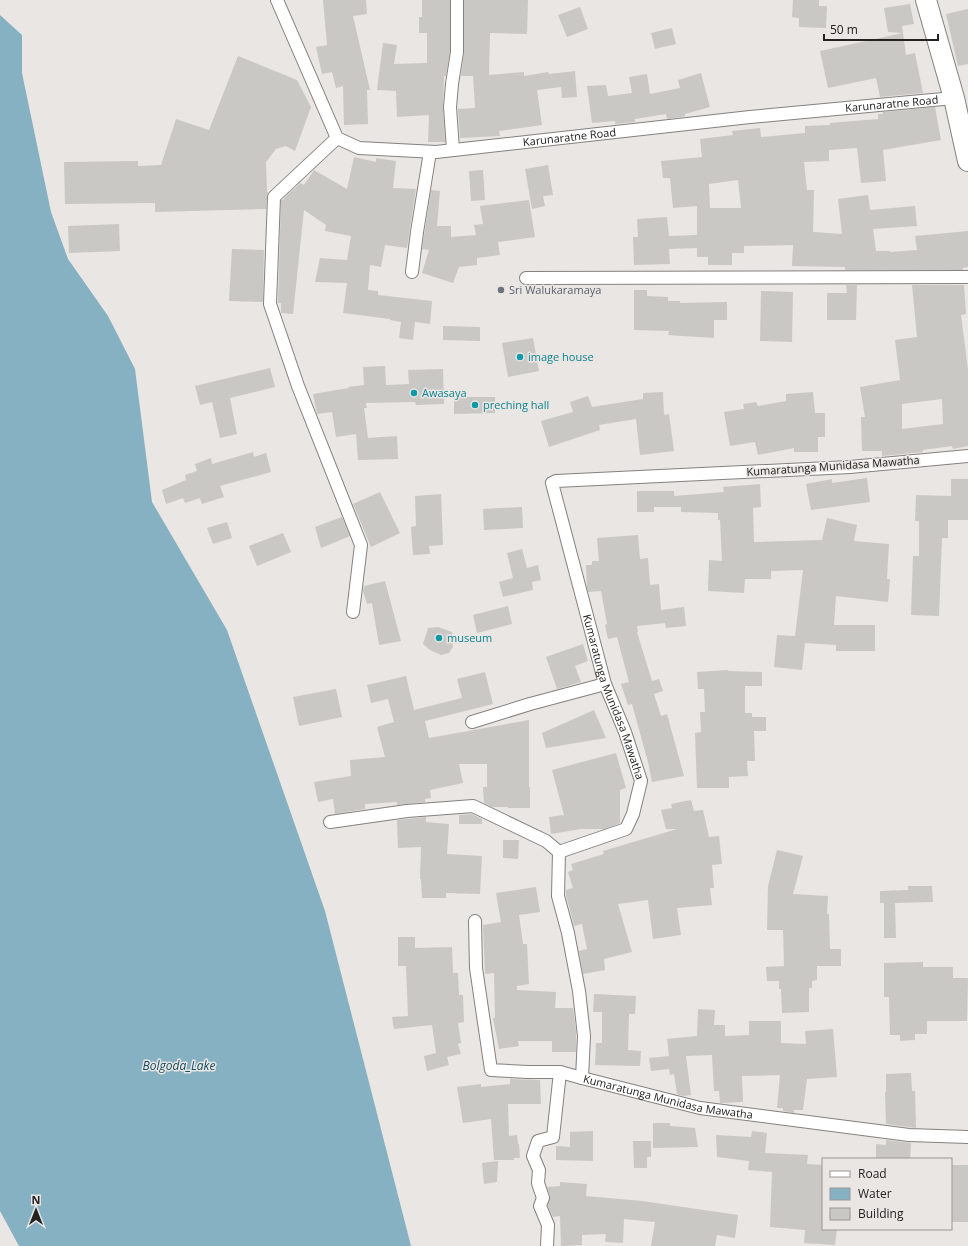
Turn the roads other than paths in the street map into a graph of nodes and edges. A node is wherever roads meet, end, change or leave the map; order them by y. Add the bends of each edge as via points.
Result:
1 (277, 0) edge
2 (457, 0) edge
3 (926, 0) edge
4 (954, 98) junction
5 (337, 138) junction
6 (453, 150) junction
7 (430, 152) junction
8 (968, 161) edge
9 (412, 272) dead end
10 (968, 277) edge
11 (526, 278) dead end
12 (968, 456) edge
13 (353, 612) dead end
14 (605, 684) junction
15 (472, 722) dead end
16 (330, 822) dead end
17 (559, 852) junction
18 (475, 921) dead end
19 (560, 1072) junction
20 (582, 1078) junction
21 (968, 1137) edge
22 (547, 1246) edge

1 - 5 street
2 - 6 street via 457,52 450,107
3 - 4 highway
4 - 6 street, Karunaratne Road via 750,117
4 - 8 highway
5 - 7 street, Karunaratne Road via 359,148
5 - 13 street via 274,197 270,304 298,386 361,545
6 - 7 street, Karunaratne Road
7 - 9 street
10 - 11 street
12 - 14 street, Kumaratunga Munidasa Mawatha via 850,467 552,483
14 - 15 street
14 - 17 street, Kumaratunga Munidasa Mawatha via 625,732 641,781 633,814 626,829
16 - 17 street via 473,806 546,841
17 - 20 street, Kumaratunga Munidasa Mawatha via 558,896 578,984 584,1036
18 - 19 street via 476,968 491,1070
19 - 20 street
19 - 22 street via 553,1137 538,1141 533,1156 539,1170 538,1183 543,1198 540,1206 548,1225
20 - 21 street, Kumaratunga Munidasa Mawatha via 700,1108 909,1135

